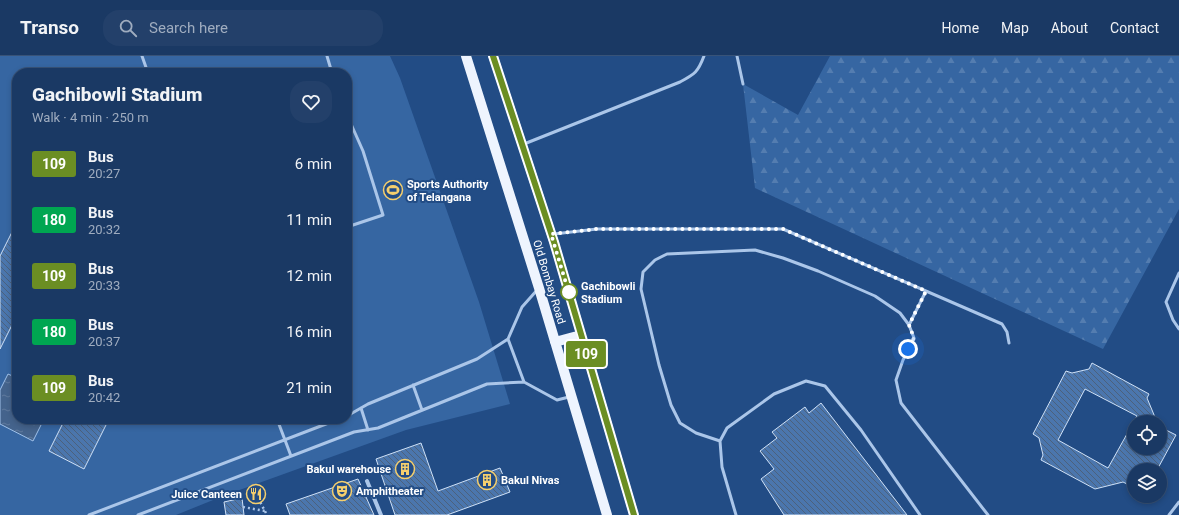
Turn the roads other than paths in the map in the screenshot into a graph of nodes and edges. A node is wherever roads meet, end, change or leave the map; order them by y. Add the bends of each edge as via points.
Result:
1 (142, 56) edge
2 (327, 56) edge
3 (466, 56) edge
4 (493, 56) edge
5 (704, 56) edge
6 (737, 56) edge
7 (146, 68) edge
8 (331, 68) edge
9 (743, 84) dead end
10 (352, 126) edge
11 (522, 145) junction
12 (352, 225) edge
13 (551, 234) junction
14 (1179, 273) edge
15 (539, 288) junction
16 (926, 291) junction
17 (909, 325) junction
18 (1179, 329) edge
19 (581, 335) junction
20 (508, 339) junction
21 (555, 342) junction
22 (1009, 343) dead end
23 (524, 382) junction
24 (413, 385) junction
25 (571, 397) junction
26 (361, 408) junction
27 (422, 410) junction
28 (352, 413) edge
29 (279, 424) edge
30 (326, 424) edge
31 (368, 430) junction
32 (285, 440) junction
33 (720, 441) junction
34 (291, 456) junction
35 (367, 481) dead end
36 (1179, 502) edge
37 (89, 515) edge
38 (138, 515) edge
39 (381, 515) edge
40 (606, 515) edge
41 (634, 515) edge
42 (736, 515) edge
43 (920, 515) edge
44 (988, 515) edge
45 (1169, 515) edge

1 - 7 lane
2 - 8 lane
3 - 15 main road, Old Bombay Road
4 - 11 main road, Old Bombay Road
5 - 11 lane via 694,75 680,82
6 - 9 lane
10 - 12 lane via 363,151 383,215
11 - 13 main road, Old Bombay Road
13 - 16 lane via 597,229 783,229
13 - 19 main road, Old Bombay Road
14 - 18 lane via 1166,302
15 - 20 lane via 522,307
15 - 21 main road, Old Bombay Road
16 - 17 lane
16 - 22 lane via 1002,324
17 - 33 lane via 900,313 875,296 797,263 755,250 666,254 655,260 643,272 641,288 671,405 680,423 696,433
17 - 44 lane via 914,338 902,360 896,380 901,403
19 - 21 main road
19 - 41 main road, Old Bombay Road
20 - 23 lane
20 - 24 lane via 477,359
21 - 25 main road, Old Bombay Road
23 - 25 lane via 557,400
23 - 27 lane via 487,384
24 - 26 lane
24 - 27 lane
25 - 40 main road, Old Bombay Road
26 - 28 lane
26 - 31 lane
27 - 31 lane
29 - 32 lane
30 - 32 lane
31 - 34 lane via 354,432
32 - 34 lane
32 - 37 lane
33 - 42 lane via 722,467
33 - 43 lane via 727,428 774,394 806,381 825,386 861,430
34 - 38 lane
35 - 39 street
36 - 45 lane

